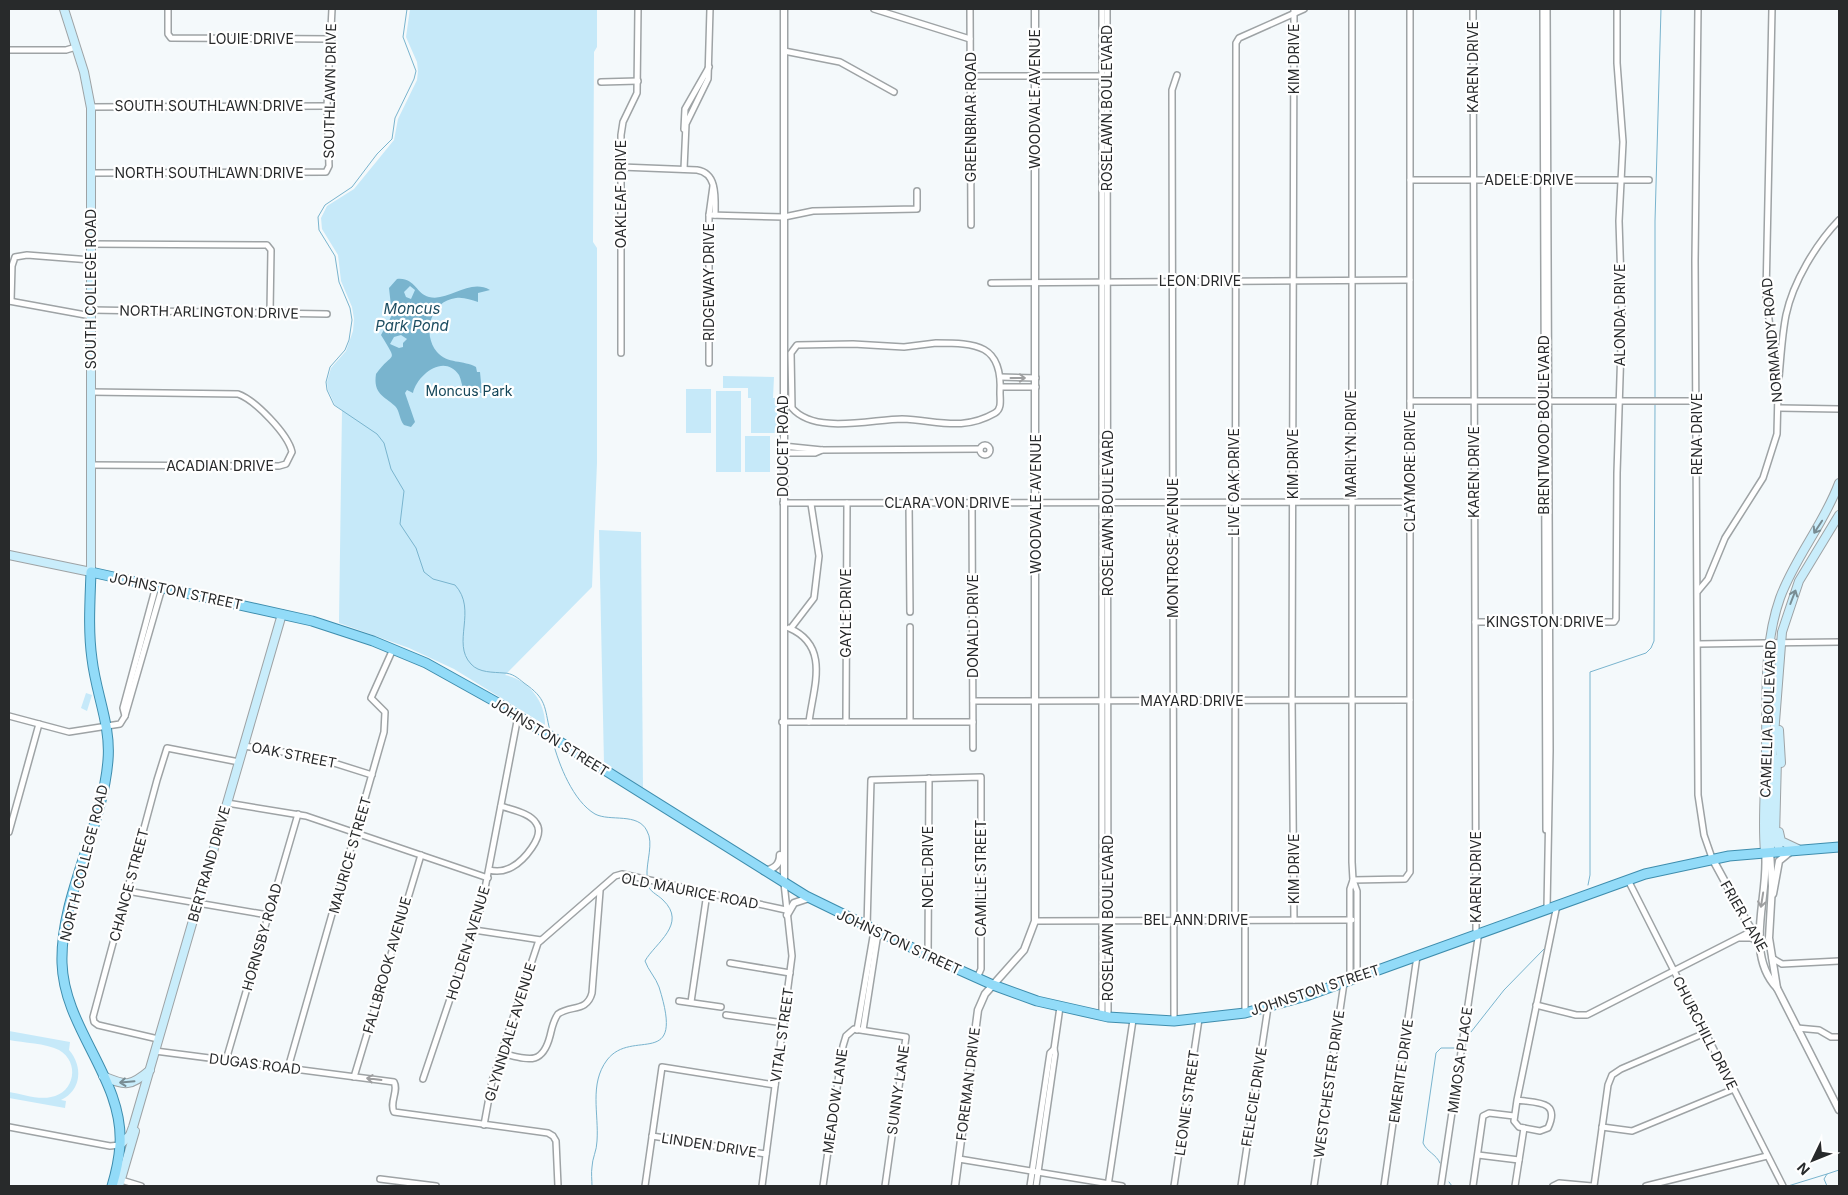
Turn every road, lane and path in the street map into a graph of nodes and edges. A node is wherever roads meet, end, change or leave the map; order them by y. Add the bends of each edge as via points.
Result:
1 (64, 9) edge
2 (168, 9) edge
3 (332, 9) edge
4 (638, 9) edge
5 (710, 9) edge
6 (784, 9) edge
7 (874, 9) edge
8 (970, 9) edge
9 (1035, 9) edge
10 (1102, 9) edge
11 (1107, 9) edge
12 (1304, 9) edge
13 (1352, 9) edge
14 (1410, 9) edge
15 (1473, 9) edge
16 (1543, 9) edge
17 (1547, 9) edge
18 (1617, 9) edge
19 (1698, 9) edge
20 (1772, 9) edge
21 (1294, 11) edge
22 (1105, 21) junction
23 (332, 39) junction
24 (970, 39) junction
25 (76, 47) junction
26 (9, 50) edge
27 (784, 51) junction
28 (710, 65) junction
29 (1035, 75) junction
30 (971, 76) junction
31 (1105, 76) junction
32 (1177, 76) dead end
33 (601, 82) dead end
34 (638, 82) junction
35 (894, 92) dead end
36 (90, 106) junction
37 (328, 106) junction
38 (684, 132) junction
39 (621, 167) junction
40 (684, 169) junction
41 (326, 172) joint
42 (92, 173) junction
43 (1622, 179) junction
44 (1410, 180) junction
45 (1473, 180) junction
46 (1545, 180) junction
47 (1649, 180) dead end
48 (916, 191) dead end
49 (712, 215) junction
50 (784, 217) junction
51 (1839, 220) edge
52 (971, 225) dead end
53 (91, 244) junction
54 (91, 260) junction
55 (1293, 280) junction
56 (1410, 280) junction
57 (1105, 281) junction
58 (1172, 281) junction
59 (1234, 281) junction
60 (1351, 281) junction
61 (991, 283) dead end
62 (1035, 283) junction
63 (10, 301) edge
64 (270, 312) junction
65 (91, 314) junction
66 (327, 314) dead end
67 (621, 353) dead end
68 (709, 363) dead end
69 (1000, 378) junction
70 (1036, 378) junction
71 (1001, 387) junction
72 (1036, 387) junction
73 (1778, 387) junction
74 (90, 392) junction
75 (1619, 400) junction
76 (1410, 401) junction
77 (1474, 401) junction
78 (1546, 401) junction
79 (1696, 401) junction
80 (783, 408) junction
81 (792, 408) junction
82 (1778, 408) junction
83 (1839, 409) edge
84 (783, 449) junction
85 (980, 449) dead end
86 (90, 465) junction
87 (1839, 483) edge
88 (1410, 502) junction
89 (783, 503) junction
90 (847, 503) junction
91 (1036, 503) junction
92 (1234, 503) junction
93 (1293, 503) junction
94 (1351, 503) junction
95 (811, 504) junction
96 (909, 504) junction
97 (972, 504) junction
98 (1105, 504) junction
99 (1173, 504) junction
100 (1839, 515) edge
101 (9, 555) edge
102 (91, 572) junction
103 (159, 587) junction
104 (1698, 591) junction
105 (910, 612) dead end
106 (282, 614) junction
107 (1616, 621) joint
108 (1474, 622) junction
109 (1547, 622) junction
110 (910, 626) dead end
111 (783, 627) junction
112 (791, 628) junction
113 (1839, 642) edge
114 (1698, 644) junction
115 (1769, 644) junction
116 (1780, 644) junction
117 (393, 649) junction
118 (1766, 691) junction
119 (1292, 699) junction
120 (1352, 700) junction
121 (1410, 700) junction
122 (1173, 701) junction
123 (1234, 701) junction
124 (973, 702) junction
125 (1036, 702) junction
126 (1105, 702) junction
127 (1776, 714) junction
128 (9, 716) edge
129 (518, 716) junction
130 (910, 721) junction
131 (782, 722) junction
132 (809, 722) junction
133 (846, 722) junction
134 (973, 722) junction
135 (39, 724) junction
136 (107, 727) junction
137 (1775, 741) junction
138 (244, 746) junction
139 (973, 748) dead end
140 (783, 754) junction
141 (239, 762) junction
142 (372, 775) junction
143 (929, 778) junction
144 (227, 803) junction
145 (501, 806) junction
146 (298, 814) junction
147 (9, 832) edge
148 (357, 832) junction
149 (1839, 847) edge
150 (1798, 849) junction
151 (1772, 851) junction
152 (421, 855) junction
153 (1712, 858) junction
154 (490, 870) junction
155 (764, 871) junction
156 (488, 878) junction
157 (1353, 880) junction
158 (1628, 880) junction
159 (784, 883) junction
160 (128, 891) junction
161 (600, 891) junction
162 (707, 893) junction
163 (809, 898) junction
164 (1771, 900) junction
165 (198, 901) junction
166 (1557, 905) junction
167 (1547, 908) junction
168 (786, 912) junction
169 (268, 915) junction
170 (1105, 920) junction
171 (1245, 920) junction
172 (1294, 920) junction
173 (1350, 920) junction
174 (1357, 920) junction
175 (1035, 921) junction
176 (1173, 921) junction
177 (1235, 921) junction
178 (474, 930) junction
179 (873, 931) junction
180 (1754, 933) junction
181 (1477, 934) junction
182 (1740, 938) junction
183 (541, 940) junction
184 (1761, 945) junction
185 (928, 956) junction
186 (1417, 956) junction
187 (1772, 958) junction
188 (1839, 961) edge
189 (730, 963) dead end
190 (1782, 964) junction
191 (1674, 971) junction
192 (790, 973) junction
193 (1775, 974) junction
194 (978, 978) junction
195 (1351, 980) junction
196 (993, 985) junction
197 (1777, 988) junction
198 (679, 1001) dead end
199 (691, 1002) junction
200 (1536, 1005) junction
201 (721, 1007) dead end
202 (1268, 1007) junction
203 (1060, 1008) junction
204 (1245, 1012) junction
205 (726, 1014) dead end
206 (1105, 1017) junction
207 (1199, 1019) junction
208 (1133, 1020) junction
209 (1174, 1021) junction
210 (784, 1023) junction
211 (1797, 1028) junction
212 (860, 1030) junction
213 (1705, 1033) junction
214 (1839, 1037) edge
215 (158, 1039) junction
216 (155, 1051) junction
217 (501, 1053) junction
218 (226, 1060) junction
219 (288, 1068) junction
220 (150, 1070) junction
221 (103, 1076) junction
222 (354, 1077) junction
223 (423, 1079) dead end
224 (775, 1085) junction
225 (1734, 1089) junction
226 (1517, 1100) junction
227 (1839, 1110) edge
228 (137, 1115) junction
229 (1514, 1116) junction
230 (484, 1125) junction
231 (9, 1127) edge
232 (1602, 1127) junction
233 (1524, 1128) junction
234 (652, 1136) junction
235 (120, 1144) junction
236 (766, 1154) junction
237 (1478, 1155) junction
238 (1768, 1156) junction
239 (959, 1159) junction
240 (1519, 1160) junction
241 (1035, 1172) junction
242 (380, 1179) dead end
243 (117, 1183) edge
244 (1108, 1185) edge
245 (141, 1186) edge
246 (436, 1186) edge
247 (558, 1186) edge
248 (645, 1186) edge
249 (762, 1186) edge
250 (823, 1186) edge
251 (885, 1186) edge
252 (955, 1186) edge
253 (1030, 1186) edge
254 (1036, 1186) edge
255 (1122, 1186) edge
256 (1174, 1186) edge
257 (1241, 1186) edge
258 (1314, 1186) edge
259 (1384, 1186) edge
260 (1441, 1186) edge
261 (1473, 1186) edge
262 (1515, 1186) edge
263 (1552, 1186) edge
264 (1593, 1186) edge
265 (1646, 1186) edge
266 (1783, 1186) edge

1 - 25 main road, SOUTH COLLEGE ROAD
2 - 23 street, LOUIE DRIVE via 170,37
3 - 23 street, SOUTHLAWN DRIVE
4 - 34 street, OAKLEAF DRIVE
5 - 28 street
6 - 27 street, DOUCET ROAD
7 - 24 street
8 - 24 street, GREENBRIAR ROAD
9 - 29 street, WOODVALE AVENUE
10 - 22 street, ROSELAWN BOULEVARD
11 - 22 street, ROSELAWN BOULEVARD
12 - 21 street
13 - 60 street, MARILYN DRIVE
14 - 44 street, CLAYMORE DRIVE
15 - 45 street, KAREN DRIVE
16 - 46 street, BRENTWOOD BOULEVARD
17 - 46 street, BRENTWOOD BOULEVARD
18 - 43 street, ALONDA DRIVE
19 - 79 street, RENA DRIVE
20 - 73 street, NORMANDY ROAD via 1766,295
21 - 55 street, KIM DRIVE
21 - 59 street, LIVE OAK DRIVE via 1239,38 1236,43
22 - 31 street, ROSELAWN BOULEVARD
23 - 37 street, SOUTHLAWN DRIVE
24 - 30 street, GREENBRIAR ROAD
25 - 26 street via 66,50
25 - 36 main road, SOUTH COLLEGE ROAD
27 - 35 street via 840,62
27 - 50 street, DOUCET ROAD
28 - 38 street via 706,85
28 - 38 street via 685,109
29 - 30 street
29 - 31 street
29 - 62 street, WOODVALE AVENUE
30 - 52 street, GREENBRIAR ROAD
31 - 57 street, ROSELAWN BOULEVARD
32 - 58 street, MONTROSE AVENUE via 1172,90
33 - 34 street
34 - 39 street, OAKLEAF DRIVE via 636,97 622,127
36 - 37 street, SOUTH SOUTHLAWN DRIVE
36 - 42 main road, SOUTH COLLEGE ROAD
37 - 41 street, SOUTHLAWN DRIVE via 329,166
38 - 40 street
39 - 40 street
39 - 67 street, OAKLEAF DRIVE
40 - 49 street via 705,172 711,178
41 - 42 street, NORTH SOUTHLAWN DRIVE
42 - 53 main road, SOUTH COLLEGE ROAD
43 - 46 street, ADELE DRIVE
43 - 47 street, ADELE DRIVE
43 - 75 street, ALONDA DRIVE
44 - 45 street, ADELE DRIVE
44 - 56 street, CLAYMORE DRIVE
45 - 46 street, ADELE DRIVE
45 - 77 street, KAREN DRIVE
46 - 78 street, BRENTWOOD BOULEVARD
48 - 50 street, RIDGEWAY DRIVE via 917,209 813,211
49 - 50 street, RIDGEWAY DRIVE
49 - 68 street, RIDGEWAY DRIVE
50 - 80 street, DOUCET ROAD
51 - 73 street via 1791,298 1783,332
53 - 54 main road, SOUTH COLLEGE ROAD
53 - 64 street via 262,244 269,247
54 - 63 street via 15,257
54 - 65 main road, SOUTH COLLEGE ROAD
55 - 59 street, LEON DRIVE
55 - 60 street, LEON DRIVE
55 - 93 street, KIM DRIVE
56 - 60 street, LEON DRIVE
56 - 76 street, CLAYMORE DRIVE
57 - 58 street, LEON DRIVE
57 - 62 street, LEON DRIVE
57 - 98 street, ROSELAWN BOULEVARD
58 - 59 street, LEON DRIVE
58 - 99 street, MONTROSE AVENUE
59 - 92 street, LIVE OAK DRIVE
60 - 94 street, MARILYN DRIVE
61 - 62 street, LEON DRIVE
62 - 70 street, WOODVALE AVENUE
63 - 65 street, NORTH ARLINGTON DRIVE
64 - 65 street, NORTH ARLINGTON DRIVE
64 - 66 street, NORTH ARLINGTON DRIVE
65 - 74 main road, SOUTH COLLEGE ROAD
69 -> 70 street
69 - 71 street
69 - 81 street via 1000,367 995,360 971,344 936,343 904,347 800,344 794,346 791,353
70 - 72 street, WOODVALE AVENUE
71 - 72 street
71 - 81 street via 998,410 966,424 905,420 828,424
72 - 91 street, WOODVALE AVENUE
73 - 82 street, NORMANDY ROAD
74 - 86 main road, SOUTH COLLEGE ROAD
74 - 86 street, ACADIAN DRIVE via 238,394 255,403 289,443 292,452 286,464 279,466
75 - 78 street
75 - 79 street
75 - 107 street, ALONDA DRIVE
76 - 77 street
76 - 88 street, CLAYMORE DRIVE
77 - 78 street
77 - 108 street, KAREN DRIVE
78 - 109 street, BRENTWOOD BOULEVARD
79 - 104 street, RENA DRIVE
80 - 81 street
80 - 84 street, DOUCET ROAD
82 - 83 street
82 - 104 street, NORMANDY ROAD via 1774,447 1763,478 1725,538 1708,579
84 - 85 street via 816,452
84 - 89 street, DOUCET ROAD
86 - 102 main road, SOUTH COLLEGE ROAD
87 -> 115 main road, CAMELLIA BOULEVARD via 1827,512 1792,569 1780,598
88 - 94 street, CLARA VON DRIVE
88 - 121 street, CLAYMORE DRIVE
89 - 95 street, CLARA VON DRIVE
89 - 111 street, DOUCET ROAD
90 - 95 street, CLARA VON DRIVE
90 - 96 street, CLARA VON DRIVE
90 - 133 street, GAYLE DRIVE
91 - 97 street, CLARA VON DRIVE
91 - 98 street, CLARA VON DRIVE
91 - 125 street, WOODVALE AVENUE
92 - 93 street, CLARA VON DRIVE
92 - 99 street, CLARA VON DRIVE
92 - 123 street, LIVE OAK DRIVE
93 - 94 street, CLARA VON DRIVE
93 - 119 street, KIM DRIVE
94 - 120 street, MARILYN DRIVE
95 - 112 street via 819,556 814,598
96 - 97 street, CLARA VON DRIVE
96 - 105 street
97 - 124 street, DONALD DRIVE
98 - 99 street, CLARA VON DRIVE
98 - 126 street, ROSELAWN BOULEVARD
99 - 122 street, MONTROSE AVENUE
116 -> 100 main road, CAMELLIA BOULEVARD via 1799,581
101 - 102 main road, JOHNSTON STREET
102 - 103 main road, JOHNSTON STREET
102 - 136 main road, NORTH COLLEGE ROAD via 89,620 92,658
103 - 106 main road, JOHNSTON STREET
103 - 136 street via 125,716 120,724
104 - 114 street, RENA DRIVE
106 - 117 main road, JOHNSTON STREET via 358,635
106 - 138 main road, BERTRAND DRIVE
107 - 109 street, KINGSTON DRIVE
108 - 109 street, KINGSTON DRIVE
108 - 181 street, KAREN DRIVE
109 - 167 street, BRENTWOOD BOULEVARD via 1550,818
110 - 130 street
111 - 112 street
111 - 131 street, DOUCET ROAD
112 - 132 street via 808,642 818,665
113 - 116 street
114 - 115 street
114 - 153 street, RENA DRIVE via 1699,806
115 - 116 street
115 - 118 main road, CAMELLIA BOULEVARD
116 - 127 main road, CAMELLIA BOULEVARD
117 - 129 main road, JOHNSTON STREET via 440,670
117 - 142 street, MAURICE STREET via 371,698 382,708 386,721
118 - 137 main road via 1770,702 1770,730
118 - 151 main road, CAMELLIA BOULEVARD
119 - 120 street, MAYARD DRIVE
119 - 123 street, MAYARD DRIVE
119 - 172 street, KIM DRIVE
120 - 121 street, MAYARD DRIVE
120 - 157 street, MARILYN DRIVE
121 - 157 street, CLAYMORE DRIVE via 1410,874 1405,879
122 - 123 street, MAYARD DRIVE
122 - 126 street, MAYARD DRIVE
122 - 176 street, MONTROSE AVENUE
123 - 177 street, LIVE OAK DRIVE
124 - 125 street, MAYARD DRIVE
124 - 134 street, DONALD DRIVE
125 - 126 street, MAYARD DRIVE
125 - 175 street, WOODVALE AVENUE
126 - 170 street, ROSELAWN BOULEVARD
127 - 137 main road, CAMELLIA BOULEVARD
127 - 150 main road via 1781,765 1779,836 1785,844
128 - 135 street
129 - 145 street, HOLDEN AVENUE
129 - 155 main road, JOHNSTON STREET
130 - 133 street
130 - 134 street
131 - 132 street
131 - 140 street, DOUCET ROAD
132 - 133 street
134 - 139 street, DONALD DRIVE
135 - 136 street via 73,732
135 - 147 street
136 - 221 main road, NORTH COLLEGE ROAD via 107,770 68,915 62,958 69,1003
137 - 151 main road via 1775,840
138 - 141 main road, BERTRAND DRIVE
138 - 142 street, OAK STREET via 315,757
140 - 155 street via 780,768 780,861
140 - 159 street, DOUCET ROAD
141 - 144 main road, BERTRAND DRIVE
141 - 160 street, CHANCE STREET via 167,748
142 - 148 street, MAURICE STREET
143 - 179 street via 871,780
143 - 185 street, NOEL DRIVE
143 - 194 street, CAMILLE STREET via 981,777 981,969
144 - 146 street
144 - 165 main road, BERTRAND DRIVE
145 - 154 street, HOLDEN AVENUE
145 - 154 street via 533,819 539,827 538,834 516,865 501,871
146 - 148 street
146 - 169 street, HORNSBY ROAD
148 - 152 street
148 - 219 street, MAURICE STREET
149 - 150 main road, JOHNSTON STREET
150 - 151 main road, JOHNSTON STREET
150 - 164 street via 1789,852 1779,862
151 - 153 main road, JOHNSTON STREET
151 - 164 street
151 -> 184 street via 1760,923
152 - 156 street
152 - 222 street, FALLBROOK AVENUE
153 - 158 main road, JOHNSTON STREET
153 - 180 street, FRIER LANE
154 - 156 street, HOLDEN AVENUE
155 - 159 main road, JOHNSTON STREET
156 - 178 street, HOLDEN AVENUE
157 - 173 street, MARILYN DRIVE
157 - 174 street, MARILYN DRIVE via 1357,891
158 - 166 main road, JOHNSTON STREET
158 - 191 street, CHURCHILL DRIVE
159 - 163 main road, JOHNSTON STREET
159 - 168 street, VITAL STREET
160 - 165 street
160 - 215 street, CHANCE STREET via 94,1022
161 - 162 street, OLD MAURICE ROAD via 618,874
161 - 183 street
161 - 217 street via 589,1002 557,1016 542,1055 530,1059
162 - 168 street, OLD MAURICE ROAD
162 - 199 street
163 - 168 street via 794,903
163 - 179 main road, JOHNSTON STREET
164 - 187 street via 1768,928
165 - 169 street
165 - 215 main road, BERTRAND DRIVE
166 - 167 main road, JOHNSTON STREET
166 - 200 street
167 - 181 main road, JOHNSTON STREET
168 - 192 street, VITAL STREET via 792,946
169 - 218 street, HORNSBY ROAD
170 - 175 street, BEL ANN DRIVE
170 - 176 street, BEL ANN DRIVE
170 - 206 street, ROSELAWN BOULEVARD
171 - 172 street, BEL ANN DRIVE
171 - 177 street, BEL ANN DRIVE
171 - 204 street
172 - 173 street, BEL ANN DRIVE
173 - 174 street, BEL ANN DRIVE
173 - 195 street, MARILYN DRIVE
174 - 195 street, MARILYN DRIVE
175 - 196 street, WOODVALE AVENUE via 1024,950
176 - 177 street, BEL ANN DRIVE
176 - 209 street, MONTROSE AVENUE
178 - 183 street
178 - 223 street, HOLDEN AVENUE
179 - 185 main road, JOHNSTON STREET
179 - 212 street
180 - 182 street
180 - 184 street, FRIER LANE
181 - 186 main road, JOHNSTON STREET
181 - 260 street, MIMOSA PLACE
182 - 184 street via 1752,938
182 - 191 street
183 - 217 street, GLYNNDALE AVENUE
184 - 193 street, FRIER LANE
184 - 197 street via 1770,980
185 - 194 main road, JOHNSTON STREET
186 - 195 main road, JOHNSTON STREET
186 - 259 street, EMERITE DRIVE
187 - 190 street
187 - 193 street
188 - 190 street
189 - 192 street
190 - 193 street
191 - 200 street via 1587,1015
191 - 213 street, CHURCHILL DRIVE
192 - 210 street, VITAL STREET
193 - 197 street
194 - 196 main road, JOHNSTON STREET
195 - 202 main road, JOHNSTON STREET
195 - 258 street, WESTCHESTER DRIVE
196 - 203 main road, JOHNSTON STREET
196 - 239 street, FOREMAN DRIVE via 984,994 978,1013
197 - 211 street
198 - 199 street
199 - 201 street
200 - 226 street
202 - 204 main road, JOHNSTON STREET
202 - 257 street, FELECIE DRIVE
203 - 206 main road, JOHNSTON STREET
203 - 241 street
204 - 207 main road, JOHNSTON STREET
205 - 210 street
206 - 208 main road, JOHNSTON STREET
207 - 209 main road, JOHNSTON STREET
207 - 256 street, LEONIE STREET
208 - 209 main road, JOHNSTON STREET
208 - 244 street
210 - 224 street, VITAL STREET
211 - 214 street via 1819,1030 1831,1037
211 - 227 street
212 - 250 street, MEADOW LANE via 849,1032 845,1039
212 - 251 street, SUNNY LANE via 906,1037
213 - 225 street, CHURCHILL DRIVE
213 - 232 street via 1614,1072 1608,1085
215 - 216 main road, BERTRAND DRIVE
216 - 218 street, DUGAS ROAD
216 - 220 main road, BERTRAND DRIVE
217 - 230 street, GLYNNDALE AVENUE
218 - 219 street, DUGAS ROAD
219 - 222 street, DUGAS ROAD
220 -> 221 main road via 129,1084
220 - 228 main road, BERTRAND DRIVE
221 - 235 main road, NORTH COLLEGE ROAD via 115,1110
230 -> 222 street, DUGAS ROAD via 396,1113 392,1110 396,1083
224 - 234 street via 662,1067
224 - 236 street, VITAL STREET
225 - 232 street via 1632,1131
225 - 238 street, CHURCHILL DRIVE
226 - 229 street
226 - 233 street via 1545,1104 1551,1109 1546,1130
228 - 235 main road, BERTRAND DRIVE via 130,1135
228 - 243 main road, BERTRAND DRIVE via 134,1135
229 - 233 street via 1515,1124
229 - 237 street via 1485,1114
230 - 247 street via 553,1136
231 - 235 street via 110,1146
232 - 264 street
233 - 240 street
234 - 236 street, LINDEN DRIVE
234 - 248 street
235 - 243 main road, BERTRAND DRIVE
236 - 249 street, VITAL STREET
237 - 240 street
237 - 261 street
238 - 265 street
238 - 266 street, CHURCHILL DRIVE
239 - 241 street
239 - 252 street, FOREMAN DRIVE
240 - 262 street
241 - 244 street
241 - 253 street
241 - 254 street
242 - 246 street
243 - 245 street
244 - 255 street
263 - 264 street via 1560,1183

